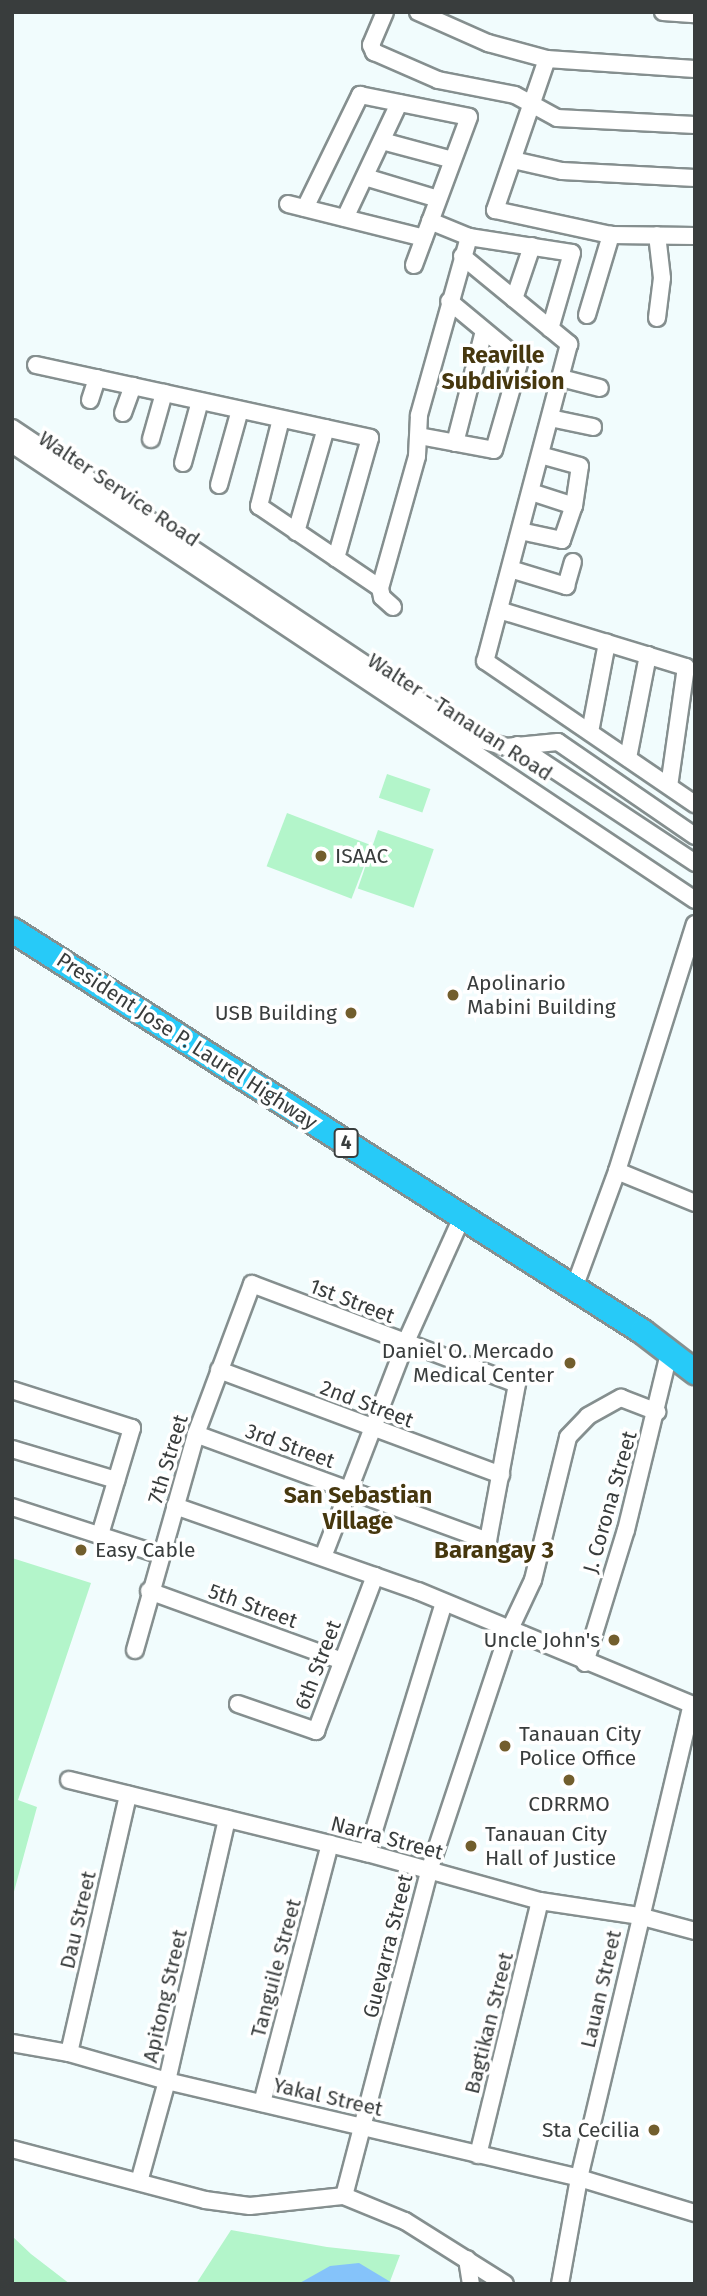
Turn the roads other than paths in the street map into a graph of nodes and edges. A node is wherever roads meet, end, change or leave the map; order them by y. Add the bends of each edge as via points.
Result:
1 (385, 12) edge
2 (418, 12) edge
3 (663, 12) edge
4 (695, 14) edge
5 (547, 59) junction
6 (695, 69) edge
7 (399, 103) junction
8 (533, 104) junction
9 (695, 125) edge
10 (382, 141) junction
11 (453, 160) junction
12 (513, 160) junction
13 (365, 177) junction
14 (695, 178) edge
15 (438, 199) junction
16 (345, 218) junction
17 (430, 221) junction
18 (611, 235) junction
19 (657, 235) junction
20 (695, 236) edge
21 (469, 237) junction
22 (424, 238) junction
23 (532, 246) junction
24 (462, 257) junction
25 (414, 265) dead end
26 (514, 299) junction
27 (449, 301) junction
28 (587, 315) dead end
29 (657, 317) dead end
30 (550, 328) junction
31 (484, 331) junction
32 (36, 365) dead end
33 (97, 378) junction
34 (561, 378) junction
35 (133, 386) junction
36 (600, 388) dead end
37 (164, 393) junction
38 (90, 400) dead end
39 (200, 401) junction
40 (240, 410) junction
41 (123, 413) dead end
42 (550, 418) junction
43 (281, 419) junction
44 (12, 428) edge
45 (326, 428) junction
46 (593, 428) dead end
47 (419, 436) junction
48 (151, 439) dead end
49 (455, 443) junction
50 (12, 444) edge
51 (540, 455) junction
52 (183, 463) dead end
53 (219, 485) dead end
54 (531, 492) junction
55 (575, 506) junction
56 (520, 531) junction
57 (296, 532) junction
58 (336, 558) junction
59 (573, 562) dead end
60 (510, 569) junction
61 (202, 570) joint
62 (380, 588) junction
63 (393, 607) dead end
64 (499, 610) junction
65 (607, 643) junction
66 (648, 655) junction
67 (590, 732) junction
68 (517, 745) junction
69 (628, 758) junction
70 (669, 786) junction
71 (695, 804) edge
72 (695, 836) edge
73 (695, 863) edge
74 (695, 900) edge
75 (695, 923) edge
76 (12, 930) edge
77 (617, 1171) junction
78 (695, 1203) edge
79 (462, 1217) junction
80 (252, 1284) joint
81 (574, 1288) junction
82 (405, 1344) junction
83 (685, 1359) edge
84 (219, 1370) junction
85 (12, 1390) edge
86 (657, 1412) junction
87 (373, 1430) junction
88 (196, 1434) junction
89 (12, 1448) edge
90 (501, 1475) junction
91 (116, 1480) junction
92 (349, 1490) junction
93 (175, 1506) junction
94 (12, 1507) edge
95 (100, 1535) junction
96 (161, 1555) junction
97 (323, 1557) junction
98 (374, 1576) junction
99 (149, 1591) junction
100 (444, 1603) junction
101 (509, 1631) junction
102 (135, 1650) dead end
103 (342, 1661) junction
104 (585, 1663) junction
105 (238, 1704) dead end
106 (694, 1706) edge
107 (69, 1780) dead end
108 (128, 1795) junction
109 (227, 1819) junction
110 (330, 1844) junction
111 (367, 1853) junction
112 (429, 1871) junction
113 (540, 1901) junction
114 (639, 1916) junction
115 (695, 1931) edge
116 (12, 2043) edge
117 (69, 2053) junction
118 (167, 2081) junction
119 (262, 2104) junction
120 (363, 2126) junction
121 (12, 2149) edge
122 (478, 2155) junction
123 (579, 2178) junction
124 (139, 2182) junction
125 (344, 2196) junction
126 (695, 2213) edge
127 (467, 2259) junction
128 (471, 2284) edge
129 (505, 2284) edge
130 (560, 2284) edge

1 - 8 street via 371,45 374,52 438,80 515,95
2 - 5 street via 488,43
3 - 4 street
5 - 6 street
5 - 8 street
7 - 10 street
7 - 11 street via 469,117
7 - 16 street via 360,95 297,206
8 - 9 street via 557,118 583,122
8 - 12 street
10 - 11 street
10 - 13 street
11 - 15 street
12 - 14 street via 562,171
12 - 18 street via 494,206 499,213
13 - 15 street
13 - 16 street
15 - 17 street
16 - 22 street
17 - 21 street
17 - 22 street
18 - 19 street
18 - 28 street
19 - 20 street
19 - 29 street via 662,278
21 - 23 street
21 - 24 street
22 - 25 street
23 - 26 street
23 - 30 street via 572,253
24 - 26 street
24 - 27 street
26 - 30 street
27 - 31 street
27 - 47 street via 419,415
30 - 34 street via 569,345
31 - 49 street
31 - 49 street via 520,360 494,450
32 - 33 street
33 - 35 street
33 - 38 street
34 - 36 street
34 - 42 street
35 - 37 street
35 - 41 street
37 - 39 street
37 - 48 street
39 - 40 street
39 - 52 street
40 - 43 street
40 - 53 street
42 - 46 street
42 - 51 street
43 - 45 street
43 - 57 street via 259,506
44 - 68 street via 477,739 492,746
45 - 57 street
45 - 58 street via 370,438
47 - 49 street
47 - 62 street
50 - 61 street, Walter Service Road
51 - 54 street
51 - 55 street via 580,466
54 - 55 street
54 - 56 street
55 - 56 street via 562,540
56 - 60 street
57 - 58 street
58 - 62 street
59 - 60 street via 566,586
60 - 64 street
61 - 74 street, Walter - Tanauan Road
62 - 63 street
64 - 65 street
64 - 67 street via 485,661
65 - 66 street
65 - 67 street
66 - 69 street
66 - 70 street via 686,667
67 - 69 street
68 - 72 street via 558,742
68 - 73 street
69 - 70 street
70 - 71 street
75 - 77 street
76 - 79 highway, President Jose P. Laurel Highway / 4
77 - 78 street
77 - 81 street
79 - 81 highway, President Jose P. Laurel Highway / 4
79 - 82 street
80 - 82 street, 1st Street
80 - 84 street, 7th Street
81 - 83 highway, President Jose P. Laurel Highway / 4
82 - 87 street
82 - 90 street, 1st Street via 517,1384
83 - 86 street, J. Corona Street
84 - 87 street, 2nd Street
84 - 88 street, 7th Street
85 - 91 street via 132,1428
86 - 101 street, Guevarra Street via 621,1398 588,1416 568,1437 533,1580
86 - 104 street, J. Corona Street
87 - 90 street, 2nd Street
87 - 92 street
88 - 92 street, 3rd Street
88 - 93 street, 7th Street
89 - 91 street
90 - 92 street, 3rd Street via 488,1541
91 - 95 street
92 - 97 street
93 - 96 street, 7th Street
93 - 97 street
94 - 95 street
95 - 96 street
96 - 99 street, 7th Street
97 - 98 street
98 - 100 street
98 - 103 street, 6th Street
99 - 102 street, 7th Street
99 - 103 street, 5th Street
100 - 101 street
100 - 111 street
101 - 104 street
101 - 112 street, Guevarra Street
103 - 105 street, 6th Street via 316,1731
104 - 106 street
106 - 114 street, Lauan Street
107 - 108 street, Narra Street
108 - 109 street, Narra Street
108 - 117 street, Dau Street
109 - 110 street, Narra Street
109 - 118 street, Apitong Street
110 - 111 street, Narra Street
110 - 119 street, Tanguile Street
111 - 112 street, Narra Street
112 - 113 street, Narra Street
112 - 120 street, Guevarra Street
113 - 114 street, Narra Street
113 - 122 street, Bagtikan Street
114 - 115 street, Narra Street
114 - 123 street, Lauan Street
116 - 117 street, Yakal Street
117 - 118 street, Yakal Street
118 - 119 street, Yakal Street
118 - 124 street, Apitong Street
119 - 120 street, Yakal Street
120 - 122 street, Yakal Street
120 - 125 street, Guevarra Street
121 - 124 street
122 - 123 street, Yakal Street
123 - 126 street, Yakal Street
123 - 130 street, Lauan Street
124 - 125 street via 205,2200 250,2206
125 - 127 street via 405,2221
127 - 128 street
127 - 129 street

